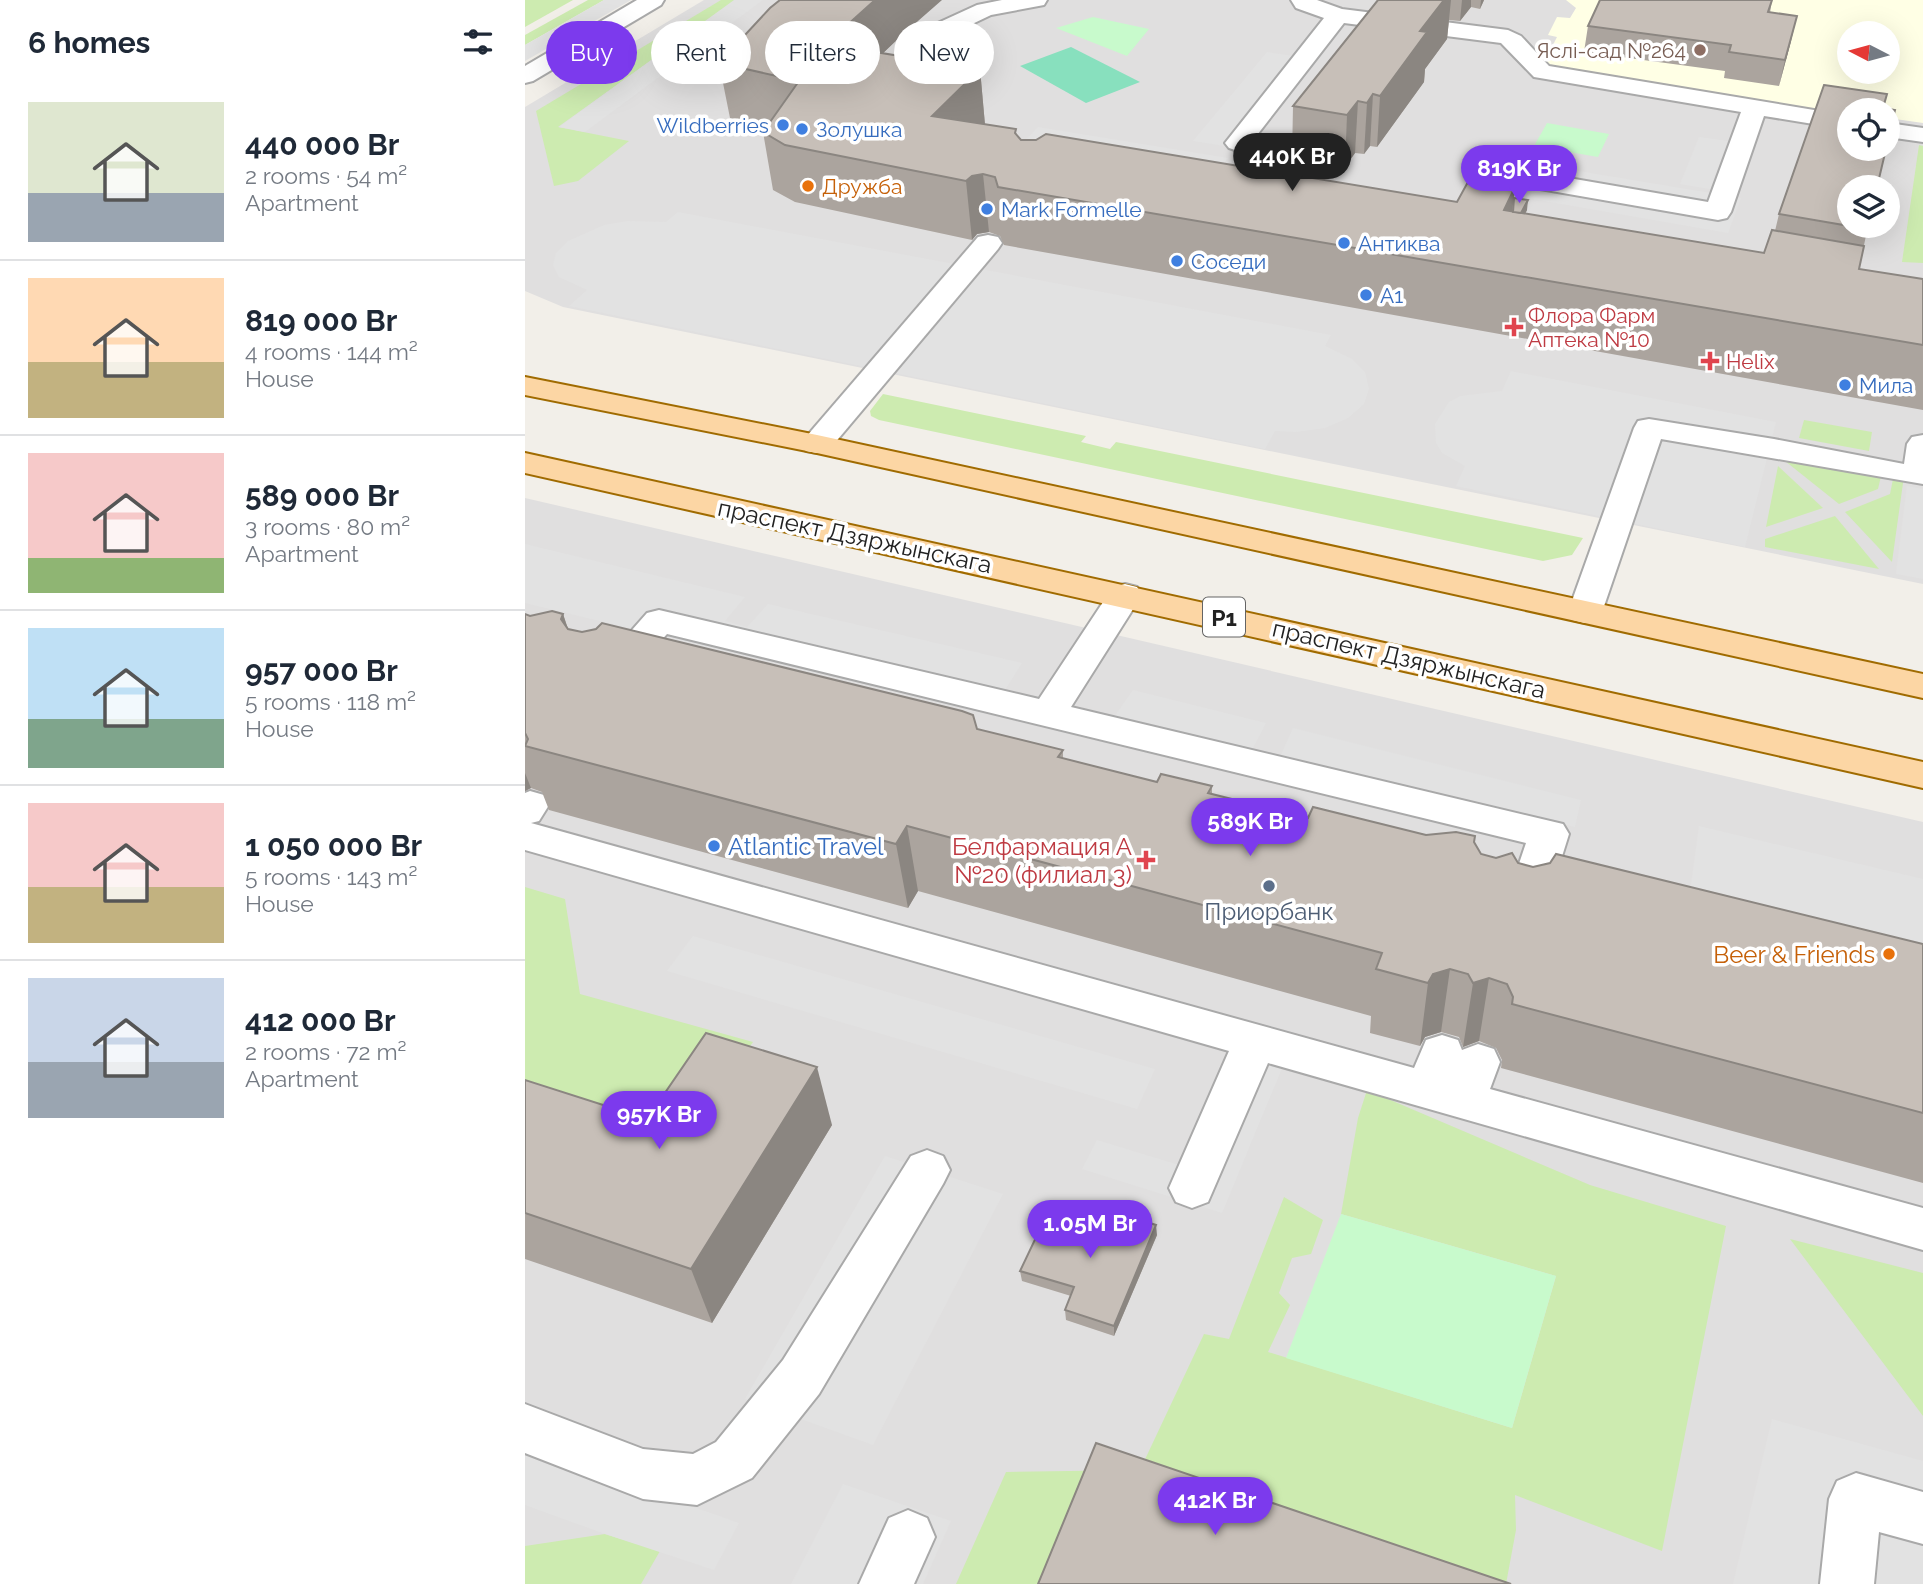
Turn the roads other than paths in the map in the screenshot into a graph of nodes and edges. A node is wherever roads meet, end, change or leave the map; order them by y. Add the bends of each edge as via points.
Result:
1 (653, 0) edge
2 (1036, 0) edge
3 (1302, 0) edge
4 (985, 5) edge
5 (1338, 15) junction
6 (525, 76) edge
7 (879, 89) edge
8 (1755, 108) junction
9 (1837, 121) edge
10 (1900, 132) edge
11 (1923, 135) edge
12 (1238, 143) dead end
13 (1511, 176) dead end
14 (988, 243) edge
15 (525, 386) edge
16 (817, 444) junction
17 (1923, 444) edge
18 (525, 463) edge
19 (1125, 595) junction
20 (1585, 612) junction
21 (616, 686) edge
22 (1923, 686) edge
23 (1048, 714) junction
24 (1923, 775) edge
25 (527, 817) edge
26 (1523, 914) edge
27 (1255, 1042) junction
28 (927, 1170) dead end
29 (1192, 1188) dead end
30 (1923, 1229) edge
31 (525, 1428) edge
32 (1923, 1518) edge
33 (908, 1537) dead end
34 (886, 1584) edge
35 (1847, 1584) edge

1 - 6 street
2 - 4 street
3 - 5 street
4 - 7 street via 937,32
5 - 8 street via 1508,37 1520,45 1528,64 1542,72
5 - 12 street
8 - 9 street
8 - 13 street via 1718,212
10 - 11 street
14 - 16 street
15 - 16 main road
16 - 20 main road
17 - 20 street via 1918,476 1649,428
18 - 19 main road, праспект Дзяржынскага / Р1
19 - 23 street
19 - 24 main road, праспект Дзяржынскага / Р1
20 - 22 main road
21 - 23 street via 683,627
23 - 26 street via 1509,843 1549,834
25 - 27 street
27 - 29 street
27 - 30 street via 1453,1075
28 - 31 street via 801,1377 734,1460 697,1480 643,1474
32 - 35 street via 1856,1499
33 - 34 street

